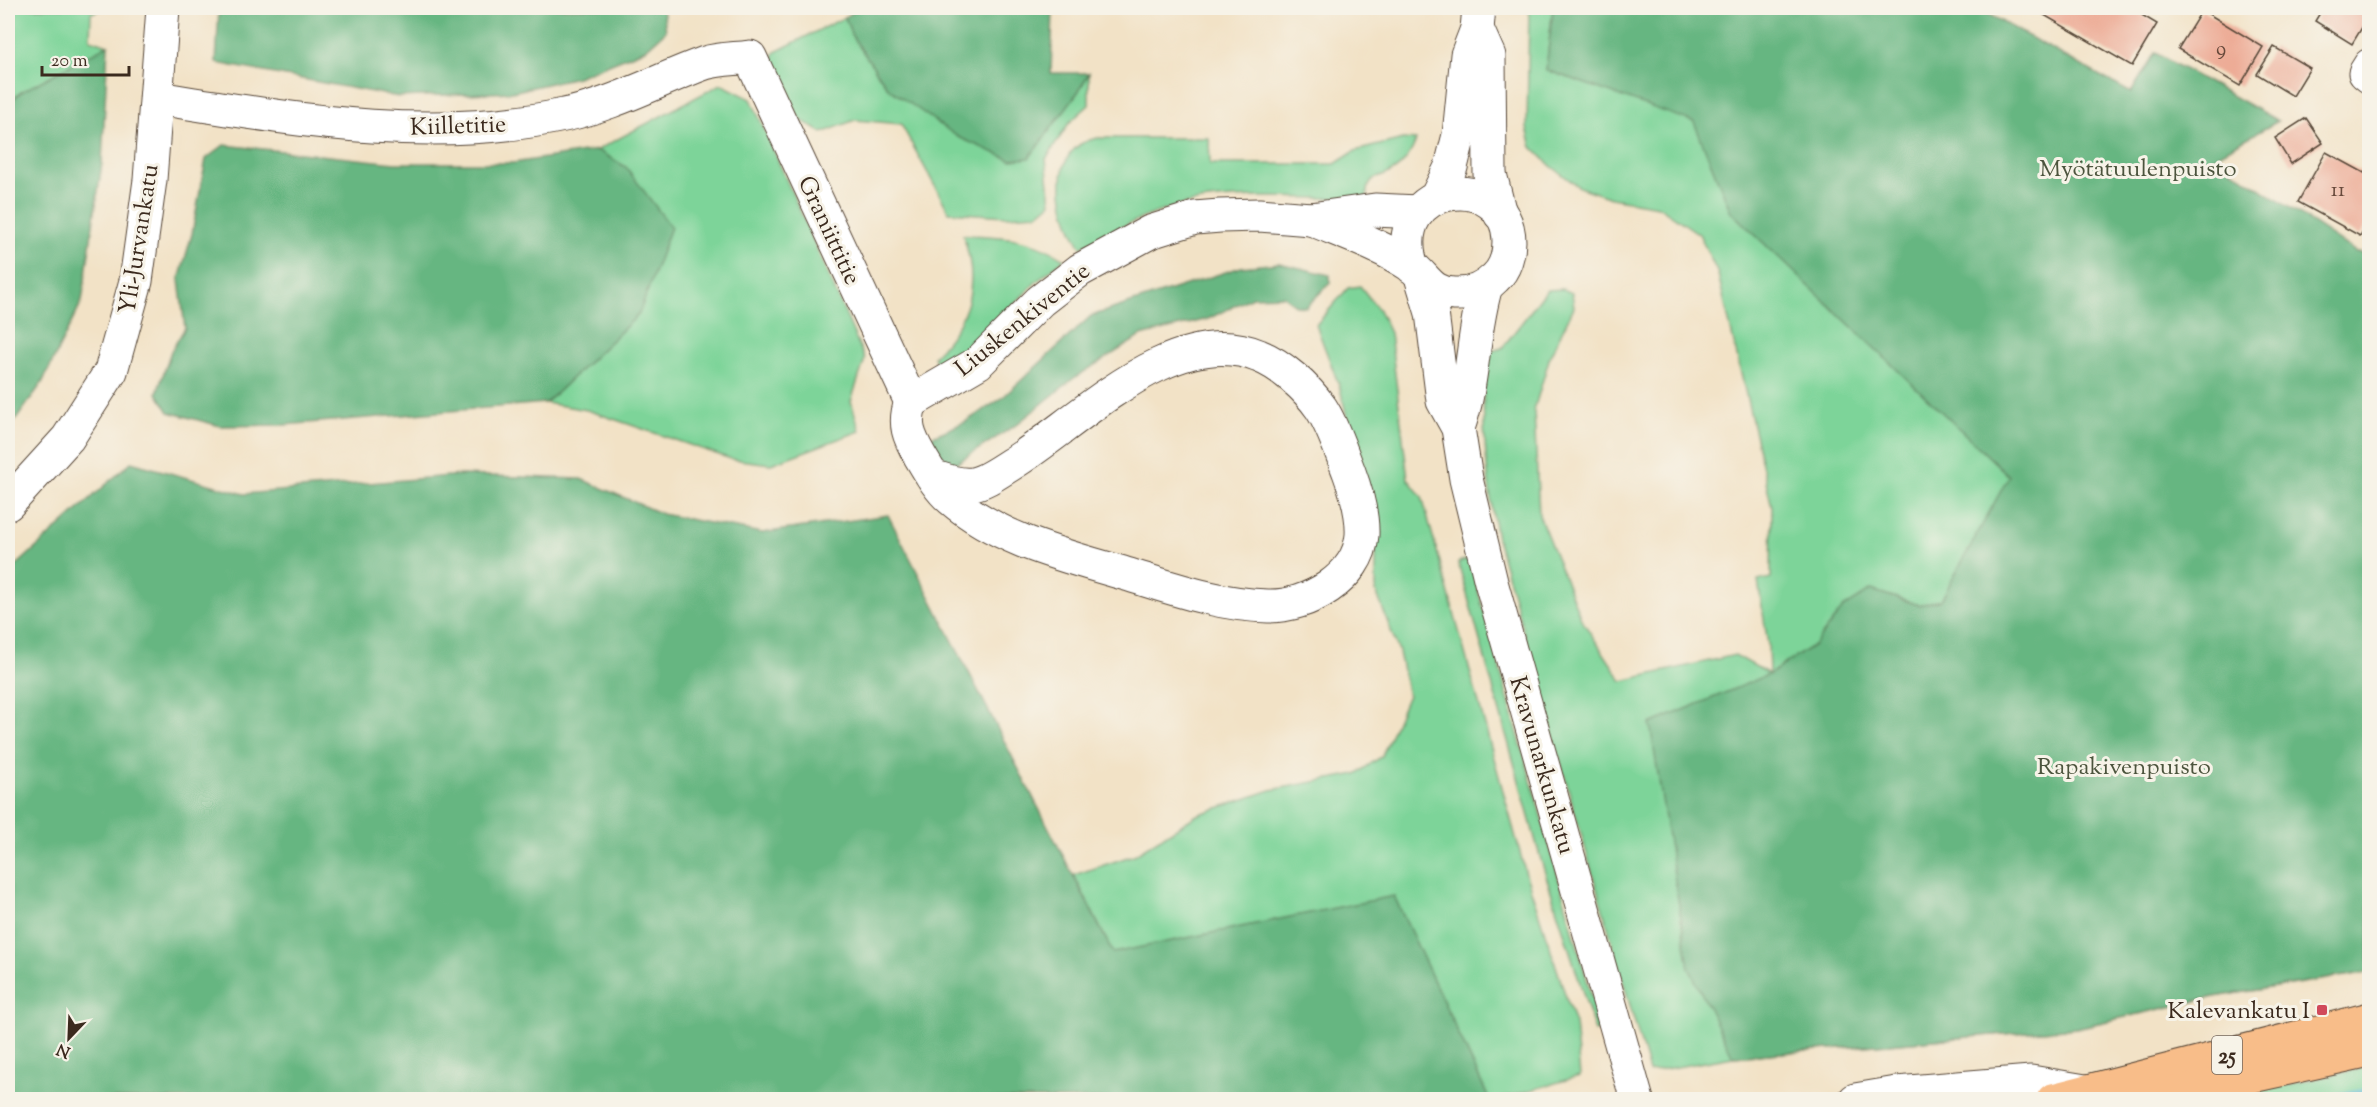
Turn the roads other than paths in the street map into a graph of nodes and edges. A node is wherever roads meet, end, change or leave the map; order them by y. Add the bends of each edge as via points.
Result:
1 (163, 8) edge
2 (1478, 18) edge
3 (750, 57) joint
4 (2370, 65) edge
5 (2370, 77) edge
6 (157, 98) junction
7 (1427, 204) junction
8 (1500, 214) junction
9 (1311, 219) junction
10 (1417, 273) junction
11 (1486, 286) junction
12 (911, 402) junction
13 (1458, 428) junction
14 (932, 476) junction
15 (8, 504) edge
16 (2370, 1019) edge
17 (2370, 1050) edge
18 (2085, 1091) junction
19 (1637, 1100) edge
20 (1855, 1100) edge
21 (2053, 1100) edge
22 (2143, 1100) edge

1 - 6 street, Yli-Jurvankatu
2 - 7 street via 1467,55 1459,135 1450,167
2 - 8 street via 1489,57 1491,174
3 - 6 street, Kiilletitie via 707,62 566,115 501,126 374,127
3 - 12 street, Graniittitie
4 - 5 street via 2364,74
6 - 15 street, Yli-Jurvankatu via 136,281 111,371 68,438
7 - 8 street via 1454,192 1472,194 1488,201
7 - 9 street, Liuskenkiventie
7 - 10 street via 1407,238
8 - 11 street via 1509,236 1509,250 1497,276
9 - 10 street, Liuskenkiventie via 1369,243
9 - 12 street, Liuskenkiventie via 1212,217 1150,232 1080,270 1040,301 978,363
10 - 11 street via 1436,290 1453,294 1470,293
10 - 13 street, Kravunarkunkatu via 1432,313 1443,401
11 - 13 street, Kravunarkunkatu via 1472,344 1467,404
12 - 14 street via 906,423 909,438
13 - 19 street, Kravunarkunkatu via 1483,550
14 - 14 street via 950,498 1002,533 1202,598 1270,606 1304,599 1330,587 1346,571 1362,537 1360,510 1349,474 1321,408 1286,372 1258,355 1223,348 1192,351 1159,365 1114,390 986,479 971,484
16 - 18 highway, 25
17 - 22 highway, 25
18 - 20 street via 2031,1083
18 - 21 highway, 25

